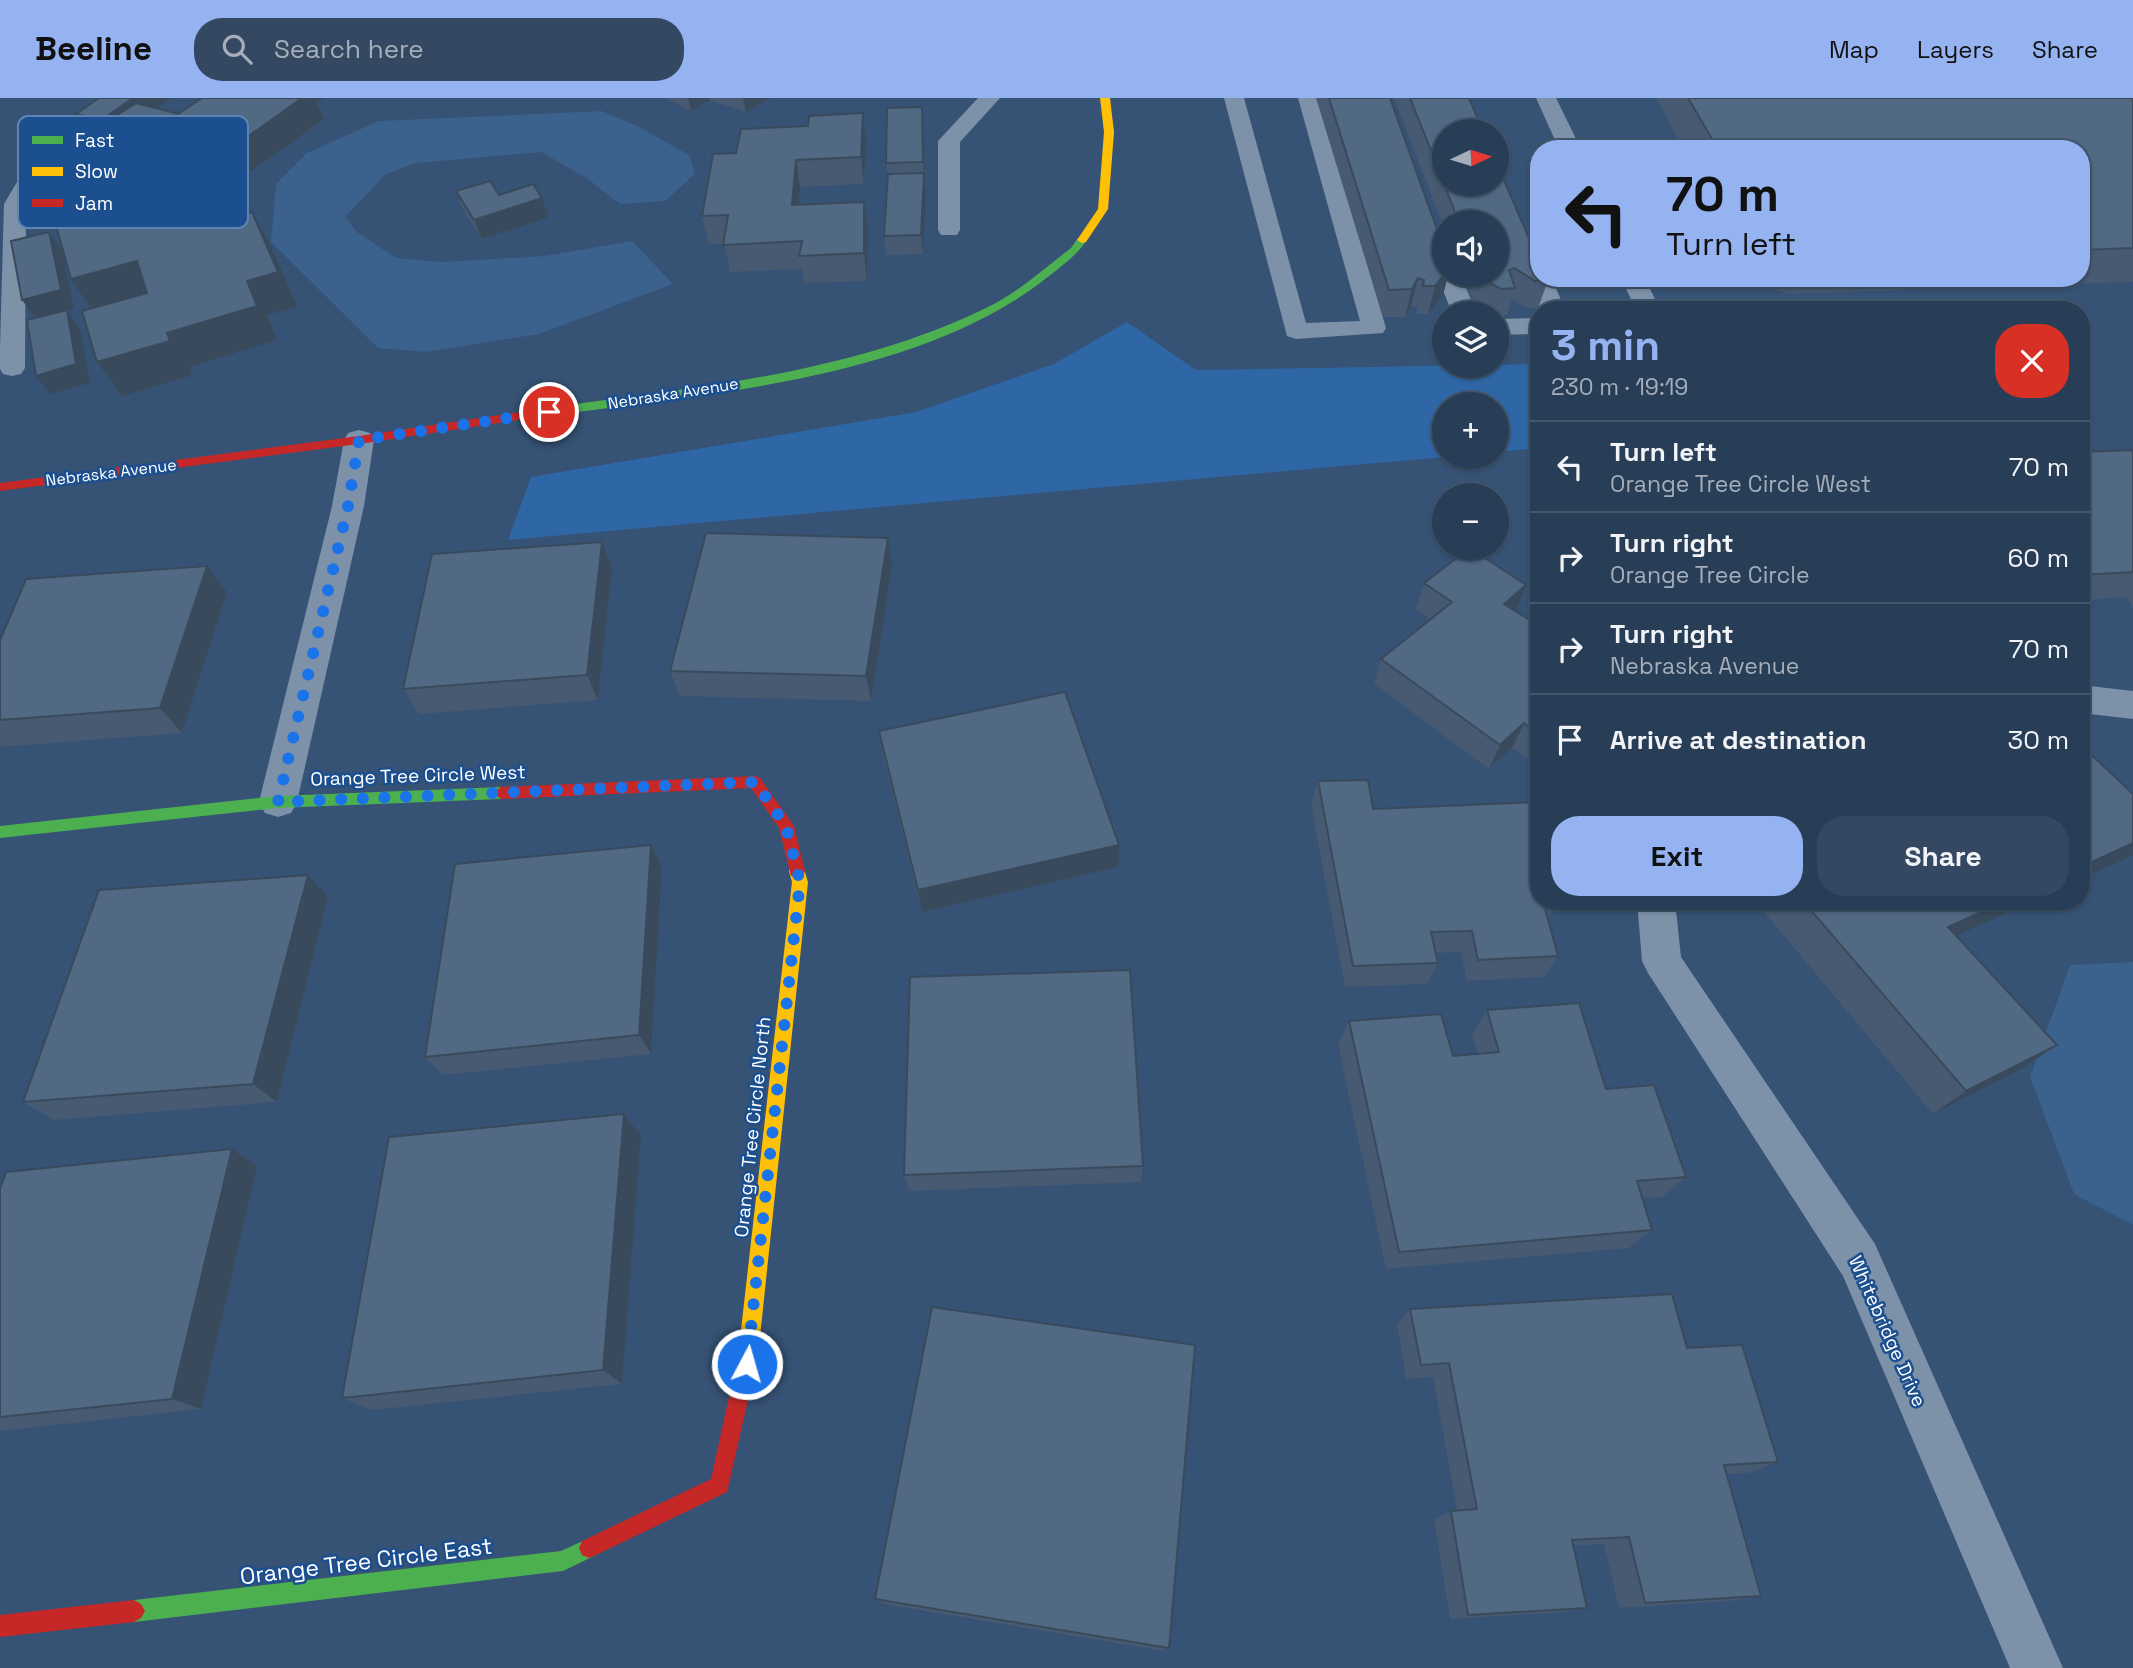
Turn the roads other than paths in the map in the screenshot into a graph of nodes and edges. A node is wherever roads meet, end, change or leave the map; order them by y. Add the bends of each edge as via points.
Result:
1 (121, 98) edge
2 (990, 98) edge
3 (1105, 98) edge
4 (1234, 98) edge
5 (1308, 98) edge
6 (1546, 98) edge
7 (92, 116) edge
8 (1566, 140) edge
9 (18, 199) edge
10 (948, 230) dead end
11 (1530, 326) edge
12 (1509, 327) edge
13 (12, 368) dead end
14 (359, 440) junction
15 (0, 487) edge
16 (2090, 700) edge
17 (2133, 705) edge
18 (755, 782) joint
19 (278, 802) junction
20 (0, 832) edge
21 (1657, 910) edge
22 (720, 1485) joint
23 (0, 1626) edge
24 (2037, 1668) edge

1 - 7 lane
2 - 10 lane via 949,141
3 - 14 street, Nebraska Avenue via 1109,132 1103,209 1075,250 1001,305 936,336 820,371
4 - 5 lane via 1296,331 1374,328
6 - 8 lane
9 - 13 lane
11 - 12 lane
14 - 15 street, Nebraska Avenue
14 - 19 street via 348,506
16 - 17 street
18 - 19 street, Orange Tree Circle West
18 - 22 street, Orange Tree Circle North via 786,826 800,882 747,1364
19 - 20 street, Orange Tree Circle West
21 - 24 street, Whitebridge Drive via 1662,961 1859,1260
22 - 23 street, Orange Tree Circle East via 563,1561

